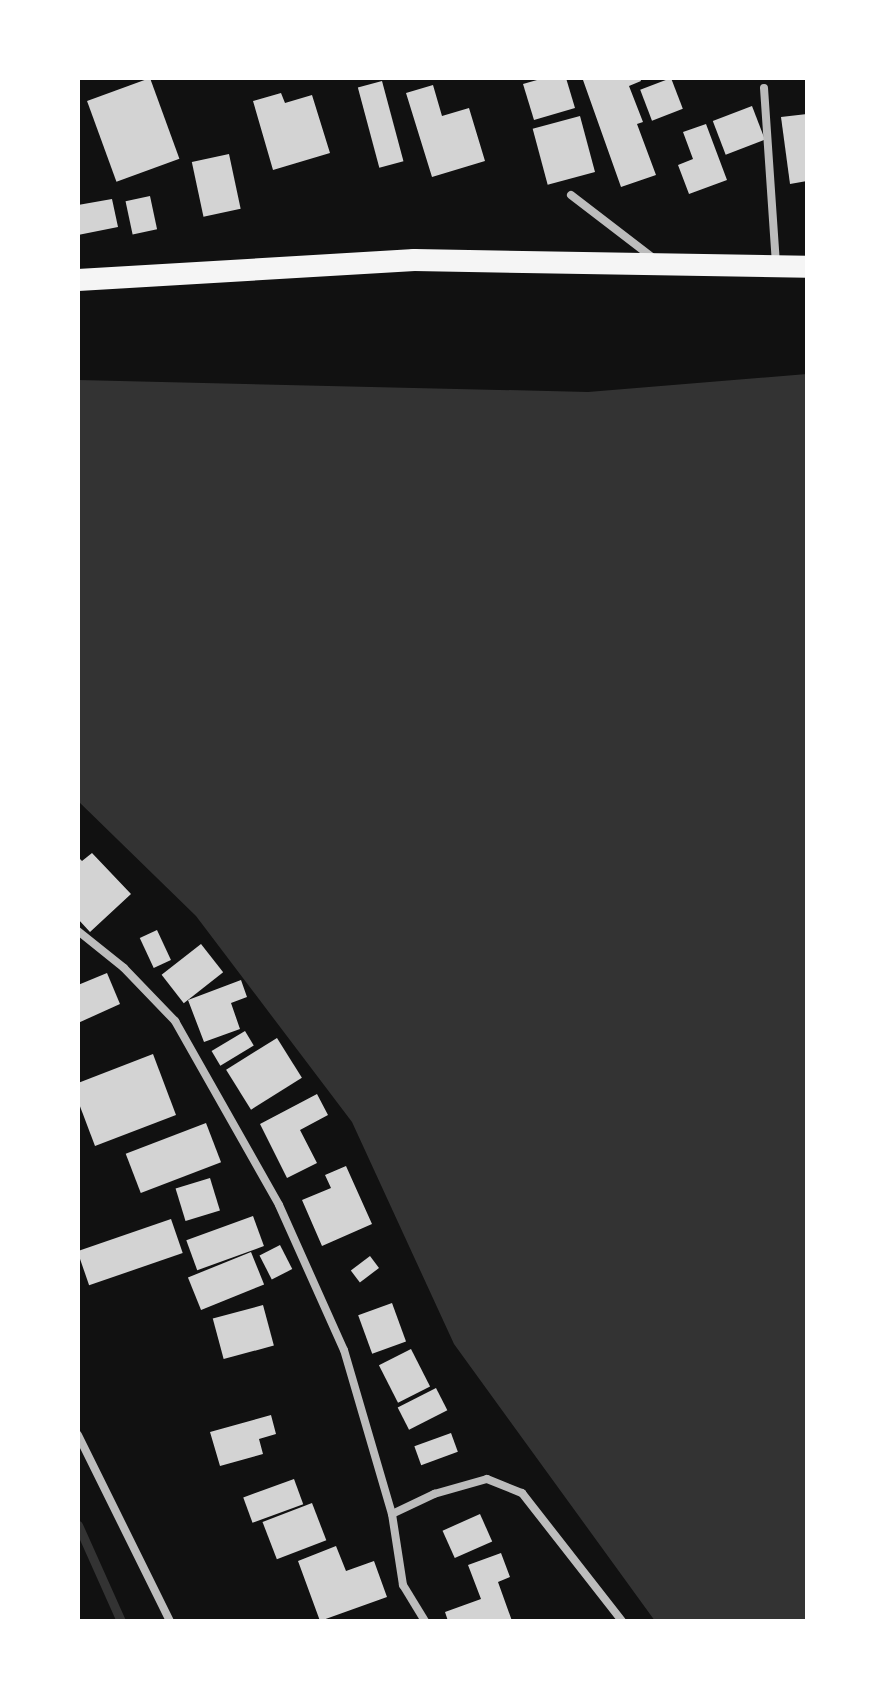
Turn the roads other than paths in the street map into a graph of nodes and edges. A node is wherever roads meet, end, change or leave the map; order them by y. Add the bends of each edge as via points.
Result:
1 (764, 88) dead end
2 (571, 195) dead end
3 (660, 263) junction
4 (776, 266) junction
5 (807, 267) edge
6 (78, 280) edge
7 (78, 931) edge
8 (78, 1435) edge
9 (392, 1514) junction
10 (170, 1621) edge
11 (425, 1621) edge
12 (622, 1621) edge

1 - 4 street
2 - 3 street
3 - 4 highway
3 - 6 highway via 414,260
4 - 5 highway
7 - 9 street via 124,968 175,1021 279,1205 344,1350
8 - 10 street
9 - 11 street via 403,1585
9 - 12 street via 434,1494 487,1479 522,1493

